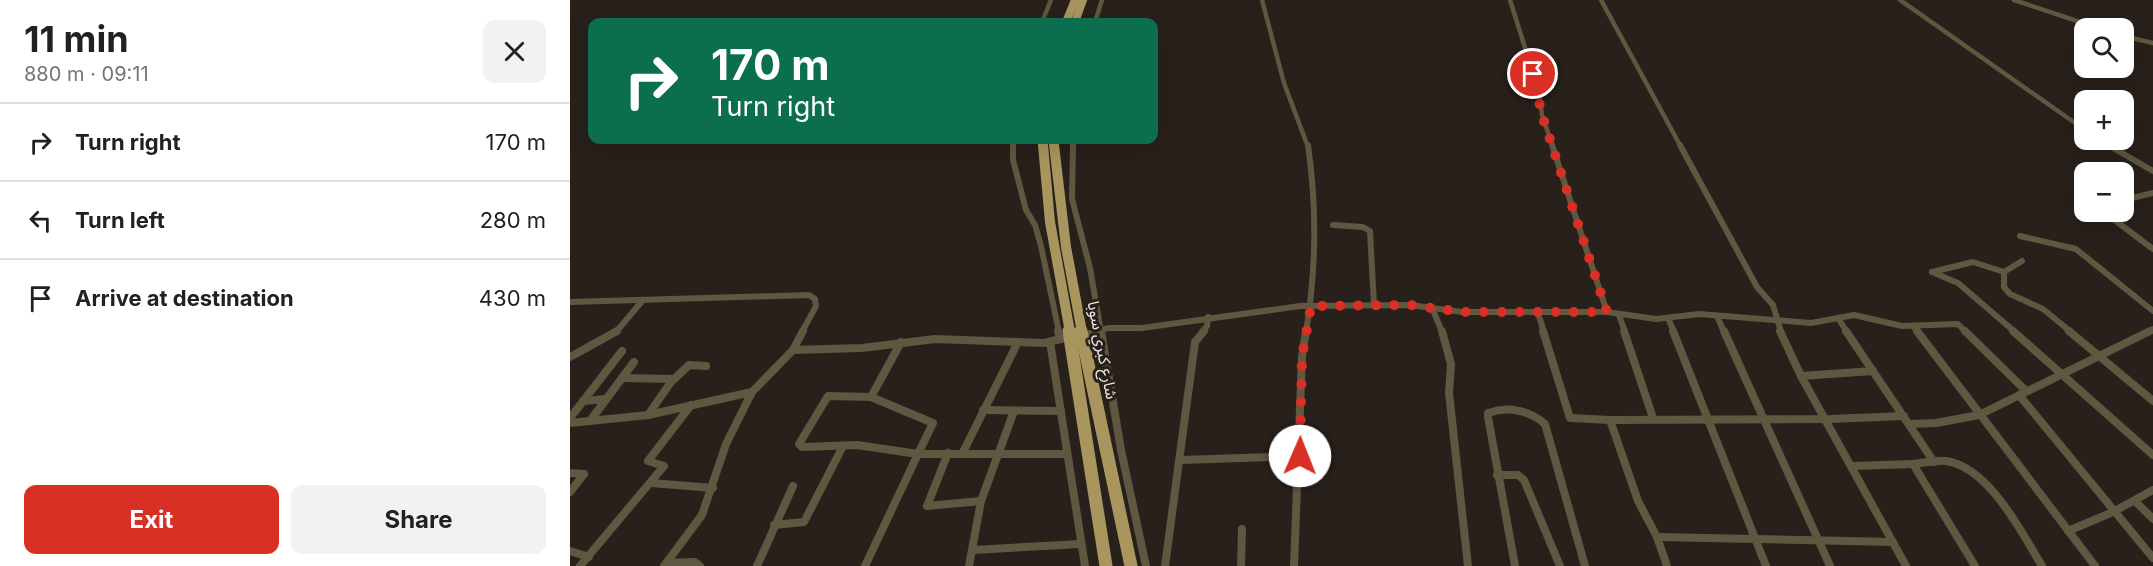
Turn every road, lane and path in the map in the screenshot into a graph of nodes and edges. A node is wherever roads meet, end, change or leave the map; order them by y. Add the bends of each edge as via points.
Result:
1 (1051, 0) edge
2 (1075, 0) edge
3 (1083, 0) edge
4 (1102, 0) edge
5 (1262, 0) edge
6 (1510, 0) edge
7 (1601, 0) edge
8 (1900, 0) edge
9 (2014, 0) edge
10 (1044, 18) edge
11 (1068, 18) edge
12 (1076, 18) edge
13 (1096, 18) edge
14 (2074, 20) edge
15 (2134, 38) edge
16 (2153, 43) edge
17 (2074, 122) edge
18 (1013, 144) edge
19 (1042, 144) edge
20 (1053, 144) edge
21 (1073, 144) edge
22 (2116, 150) edge
23 (2153, 171) edge
24 (2153, 193) edge
25 (2134, 198) edge
26 (2117, 222) edge
27 (1333, 225) dead end
28 (2020, 236) dead end
29 (2153, 249) edge
30 (2022, 261) dead end
31 (2004, 272) junction
32 (643, 300) junction
33 (571, 302) edge
34 (1311, 306) junction
35 (1374, 306) junction
36 (570, 310) edge
37 (1433, 310) junction
38 (2153, 311) edge
39 (1607, 312) junction
40 (1538, 313) junction
41 (1619, 315) junction
42 (1717, 316) junction
43 (1208, 317) junction
44 (1668, 318) junction
45 (1838, 318) junction
46 (1776, 321) junction
47 (1913, 326) junction
48 (2153, 329) edge
49 (1099, 331) junction
50 (1083, 336) junction
51 (1064, 338) junction
52 (902, 342) junction
53 (1018, 342) junction
54 (1050, 342) junction
55 (793, 350) junction
56 (622, 351) dead end
57 (570, 357) edge
58 (2099, 357) junction
59 (634, 362) dead end
60 (706, 366) dead end
61 (1873, 371) junction
62 (2061, 374) junction
63 (1802, 376) junction
64 (622, 378) junction
65 (675, 379) junction
66 (752, 392) junction
67 (2023, 393) junction
68 (871, 397) junction
69 (606, 399) junction
70 (583, 401) junction
71 (2153, 401) edge
72 (691, 405) junction
73 (983, 410) junction
74 (1014, 411) junction
75 (1060, 411) junction
76 (648, 415) junction
77 (1979, 415) junction
78 (1904, 416) junction
79 (570, 418) edge
80 (1653, 418) junction
81 (1709, 419) junction
82 (1610, 420) junction
83 (1765, 420) junction
84 (590, 421) junction
85 (1828, 421) junction
86 (570, 423) edge
87 (1910, 424) junction
88 (842, 448) junction
89 (948, 453) junction
90 (999, 453) junction
91 (918, 454) junction
92 (962, 454) junction
93 (1066, 454) junction
94 (2153, 455) edge
95 (1300, 456) junction
96 (1180, 460) junction
97 (1934, 462) junction
98 (1913, 464) junction
99 (1852, 466) junction
100 (570, 473) edge
101 (1497, 475) junction
102 (651, 483) junction
103 (793, 486) dead end
104 (713, 488) junction
105 (2153, 490) edge
106 (570, 492) edge
107 (981, 501) junction
108 (2135, 501) junction
109 (2113, 512) junction
110 (2153, 519) edge
111 (774, 525) junction
112 (1242, 529) dead end
113 (2068, 531) junction
114 (1657, 537) junction
115 (1755, 539) junction
116 (1819, 541) junction
117 (1893, 542) junction
118 (1080, 544) junction
119 (973, 550) junction
120 (570, 551) edge
121 (1081, 555) junction
122 (589, 557) junction
123 (2153, 558) edge
124 (666, 564) edge
125 (580, 566) edge
126 (700, 566) edge
127 (757, 566) edge
128 (866, 566) edge
129 (969, 566) edge
130 (1077, 566) edge
131 (1085, 566) edge
132 (1106, 566) edge
133 (1131, 566) edge
134 (1146, 566) edge
135 (1165, 566) edge
136 (1241, 566) edge
137 (1294, 566) edge
138 (1468, 566) edge
139 (1515, 566) edge
140 (1560, 566) edge
141 (1585, 566) edge
142 (1667, 566) edge
143 (1766, 566) edge
144 (1830, 566) edge
145 (1906, 566) edge
146 (1975, 566) edge
147 (2042, 566) edge
148 (2095, 566) edge

1 - 10 street
2 - 11 highway
3 - 12 highway
4 - 13 street
5 - 34 street via 1284,83 1308,145 1315,199
6 - 39 street via 1539,92 1542,115
7 - 46 street via 1757,287 1773,306
8 - 17 street
9 - 14 street
15 - 16 street
18 - 51 street via 1013,160 1026,210 1035,225
19 - 51 highway, شارع كبري سوبا
20 - 50 highway, شارع كبري سوبا via 1058,196
21 - 49 street via 1072,199 1090,267
22 - 23 street
24 - 25 street
26 - 29 street
27 - 35 street via 1370,231
28 - 38 street via 2076,249
30 - 31 street
31 - 58 street via 2004,287 2010,294 2043,309
31 - 62 street via 1973,262 1932,272 1961,284
32 - 33 street
32 - 55 street via 809,295 816,306
32 - 57 street via 615,333
33 - 36 street
34 - 35 street
34 - 43 street
34 - 95 street via 1302,357
35 - 37 street via 1410,305
37 - 40 street
37 - 138 street via 1451,364 1449,393
39 - 40 street
39 - 41 street
40 - 82 street via 1570,418
41 - 44 street
41 - 80 street
42 - 44 street via 1689,314
42 - 46 street
42 - 83 street
43 - 49 street
43 - 96 street via 1207,326 1195,342
44 - 81 street
45 - 46 street via 1811,323
45 - 47 street via 1854,315
45 - 61 street
46 - 63 street
47 - 67 street via 1962,326
47 - 77 street
48 - 58 street
49 - 50 street
49 - 134 street
50 - 133 highway, شارع كبري سوبا
51 - 54 street
51 - 132 highway, شارع كبري سوبا
52 - 53 street
52 - 55 street via 862,348
52 - 68 street
53 - 54 street
53 - 73 street
54 - 75 street
55 - 66 street
56 - 70 street
58 - 62 street
58 - 71 street
59 - 64 street
60 - 65 street via 689,364
61 - 63 street
61 - 78 street
62 - 67 street
62 - 94 street
63 - 85 street
64 - 65 street
64 - 69 street
65 - 76 street
66 - 72 street
66 - 104 street via 726,444
67 - 77 street
67 - 109 street
68 - 88 street via 828,396 799,445
68 - 91 street via 933,423
69 - 70 street
69 - 84 street
70 - 79 street
72 - 76 street
72 - 102 street via 648,461 665,465
73 - 74 street
73 - 92 street
74 - 75 street
74 - 90 street
75 - 93 street
76 - 84 street
77 - 87 street
77 - 113 street
78 - 85 street
78 - 87 street
80 - 81 street
80 - 82 street
81 - 83 street
81 - 115 street
82 - 114 street via 1638,501
83 - 85 street
83 - 116 street
84 - 86 street
85 - 99 street
87 - 97 street
88 - 91 street via 857,445
88 - 111 street via 804,522
89 - 91 street
89 - 92 street
89 - 107 street via 927,506
90 - 92 street
90 - 93 street
90 - 107 street
91 - 128 street
93 - 118 street
95 - 96 street
95 - 137 street
96 - 135 street
97 - 98 street
97 - 147 street via 1946,461 1962,467 1992,492
98 - 99 street
98 - 146 street
99 - 117 street
100 - 106 street via 584,474
101 - 139 street
101 - 140 street via 1518,475 1524,480
101 - 141 street via 1488,413 1516,410 1542,421
102 - 104 street
102 - 122 street
103 - 111 street
104 - 124 street via 696,525
105 - 108 street
107 - 119 street
108 - 109 street
108 - 110 street
109 - 113 street
109 - 123 street
111 - 127 street
112 - 136 street
113 - 148 street
114 - 115 street
114 - 142 street
115 - 116 street
115 - 143 street
116 - 117 street
116 - 144 street
117 - 145 street
118 - 119 street
118 - 121 street
119 - 129 street
120 - 122 street
121 - 130 street
121 - 131 street
122 - 125 street
124 - 126 street via 695,562

